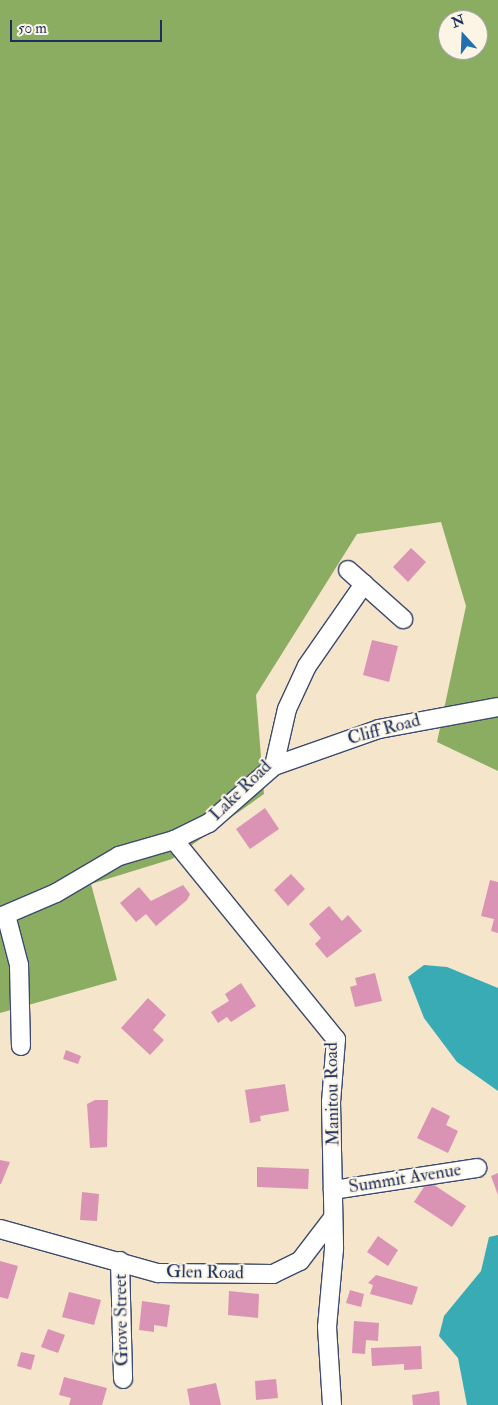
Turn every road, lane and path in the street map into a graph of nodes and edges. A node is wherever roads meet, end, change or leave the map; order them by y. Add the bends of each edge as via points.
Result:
1 (348, 570) dead end
2 (364, 584) junction
3 (403, 619) dead end
4 (498, 706) edge
5 (274, 766) junction
6 (174, 840) junction
7 (3, 916) edge
8 (21, 1046) dead end
9 (478, 1168) dead end
10 (333, 1190) junction
11 (332, 1219) junction
12 (0, 1229) edge
13 (120, 1261) junction
14 (123, 1379) dead end
15 (332, 1405) edge

1 - 2 street
2 - 3 street
2 - 5 street, Lake Road via 306,666 287,709
4 - 5 street, Cliff Road via 379,729
5 - 6 street, Lake Road via 209,823
6 - 7 street, Lake Road via 119,856 56,893
6 - 10 street, Manitou Road via 336,1039
7 - 8 street via 19,965
9 - 10 street, Summit Avenue
10 - 11 street, Manitou Road
11 - 13 street, Glen Road via 300,1261 273,1274 158,1273
11 - 15 street, Manitou Road via 327,1327
12 - 13 street, Glen Road
13 - 14 street, Grove Street

